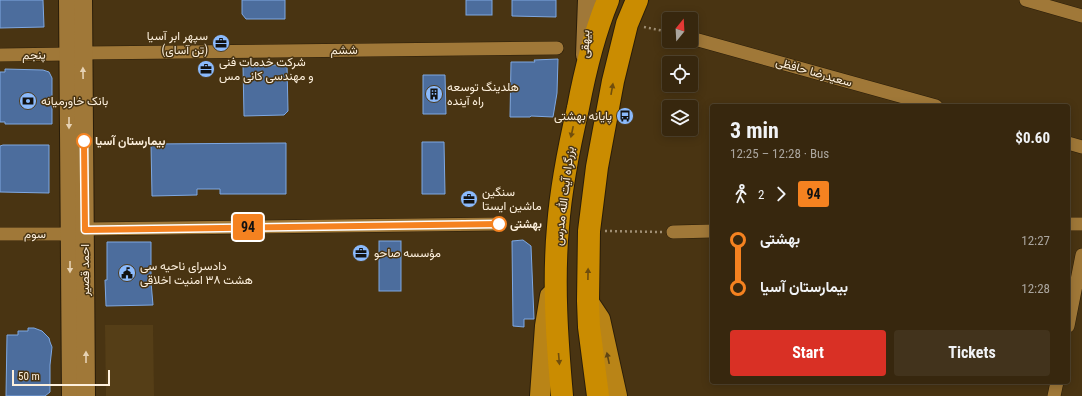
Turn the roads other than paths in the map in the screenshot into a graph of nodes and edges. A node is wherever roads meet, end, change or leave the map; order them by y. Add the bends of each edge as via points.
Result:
1 (68, 0) edge
2 (83, 0) edge
3 (586, 0) edge
4 (608, 0) edge
5 (637, 0) edge
6 (1026, 0) edge
7 (1082, 16) edge
8 (698, 40) edge
9 (557, 48) dead end
10 (76, 53) junction
11 (0, 55) edge
12 (582, 87) junction
13 (929, 104) edge
14 (1070, 144) edge
15 (1082, 147) edge
16 (499, 224) road end
17 (1070, 224) edge
18 (1082, 224) edge
19 (710, 231) edge
20 (77, 232) junction
21 (673, 232) road end
22 (0, 234) edge
23 (1082, 255) edge
24 (556, 268) junction
25 (588, 302) junction
26 (1070, 316) edge
27 (1057, 384) edge
28 (71, 396) edge
29 (86, 396) edge
30 (540, 396) edge
31 (562, 396) edge
32 (598, 396) edge
33 (617, 396) edge
34 (1054, 396) edge

1 - 10 main road, احمد قصیر
2 - 10 main road, احمد قصیر
3 - 12 main road, بیهقی
4 - 12 highway, بزرگراه آیت الله مدرس via 600,18
25 -> 5 highway via 589,231 597,167 613,81 627,24
6 - 7 street
8 - 13 street, سعیدرضا حافظی
9 - 10 street, ششم
10 - 11 street, پنجم
10 - 20 main road, احمد قصیر
12 -> 24 highway, بزرگراه آیت الله مدرس via 568,153 558,228
14 - 15 street
16 - 20 street, سوم
17 - 18 street
19 - 21 street
20 - 22 street, سوم
20 -> 28 main road, احمد قصیر
29 -> 20 main road, احمد قصیر
23 - 26 street
24 - 30 main road via 545,326
24 -> 31 highway, بزرگراه آیت الله مدرس
25 - 32 highway
33 -> 25 main road via 600,319
27 - 34 street

